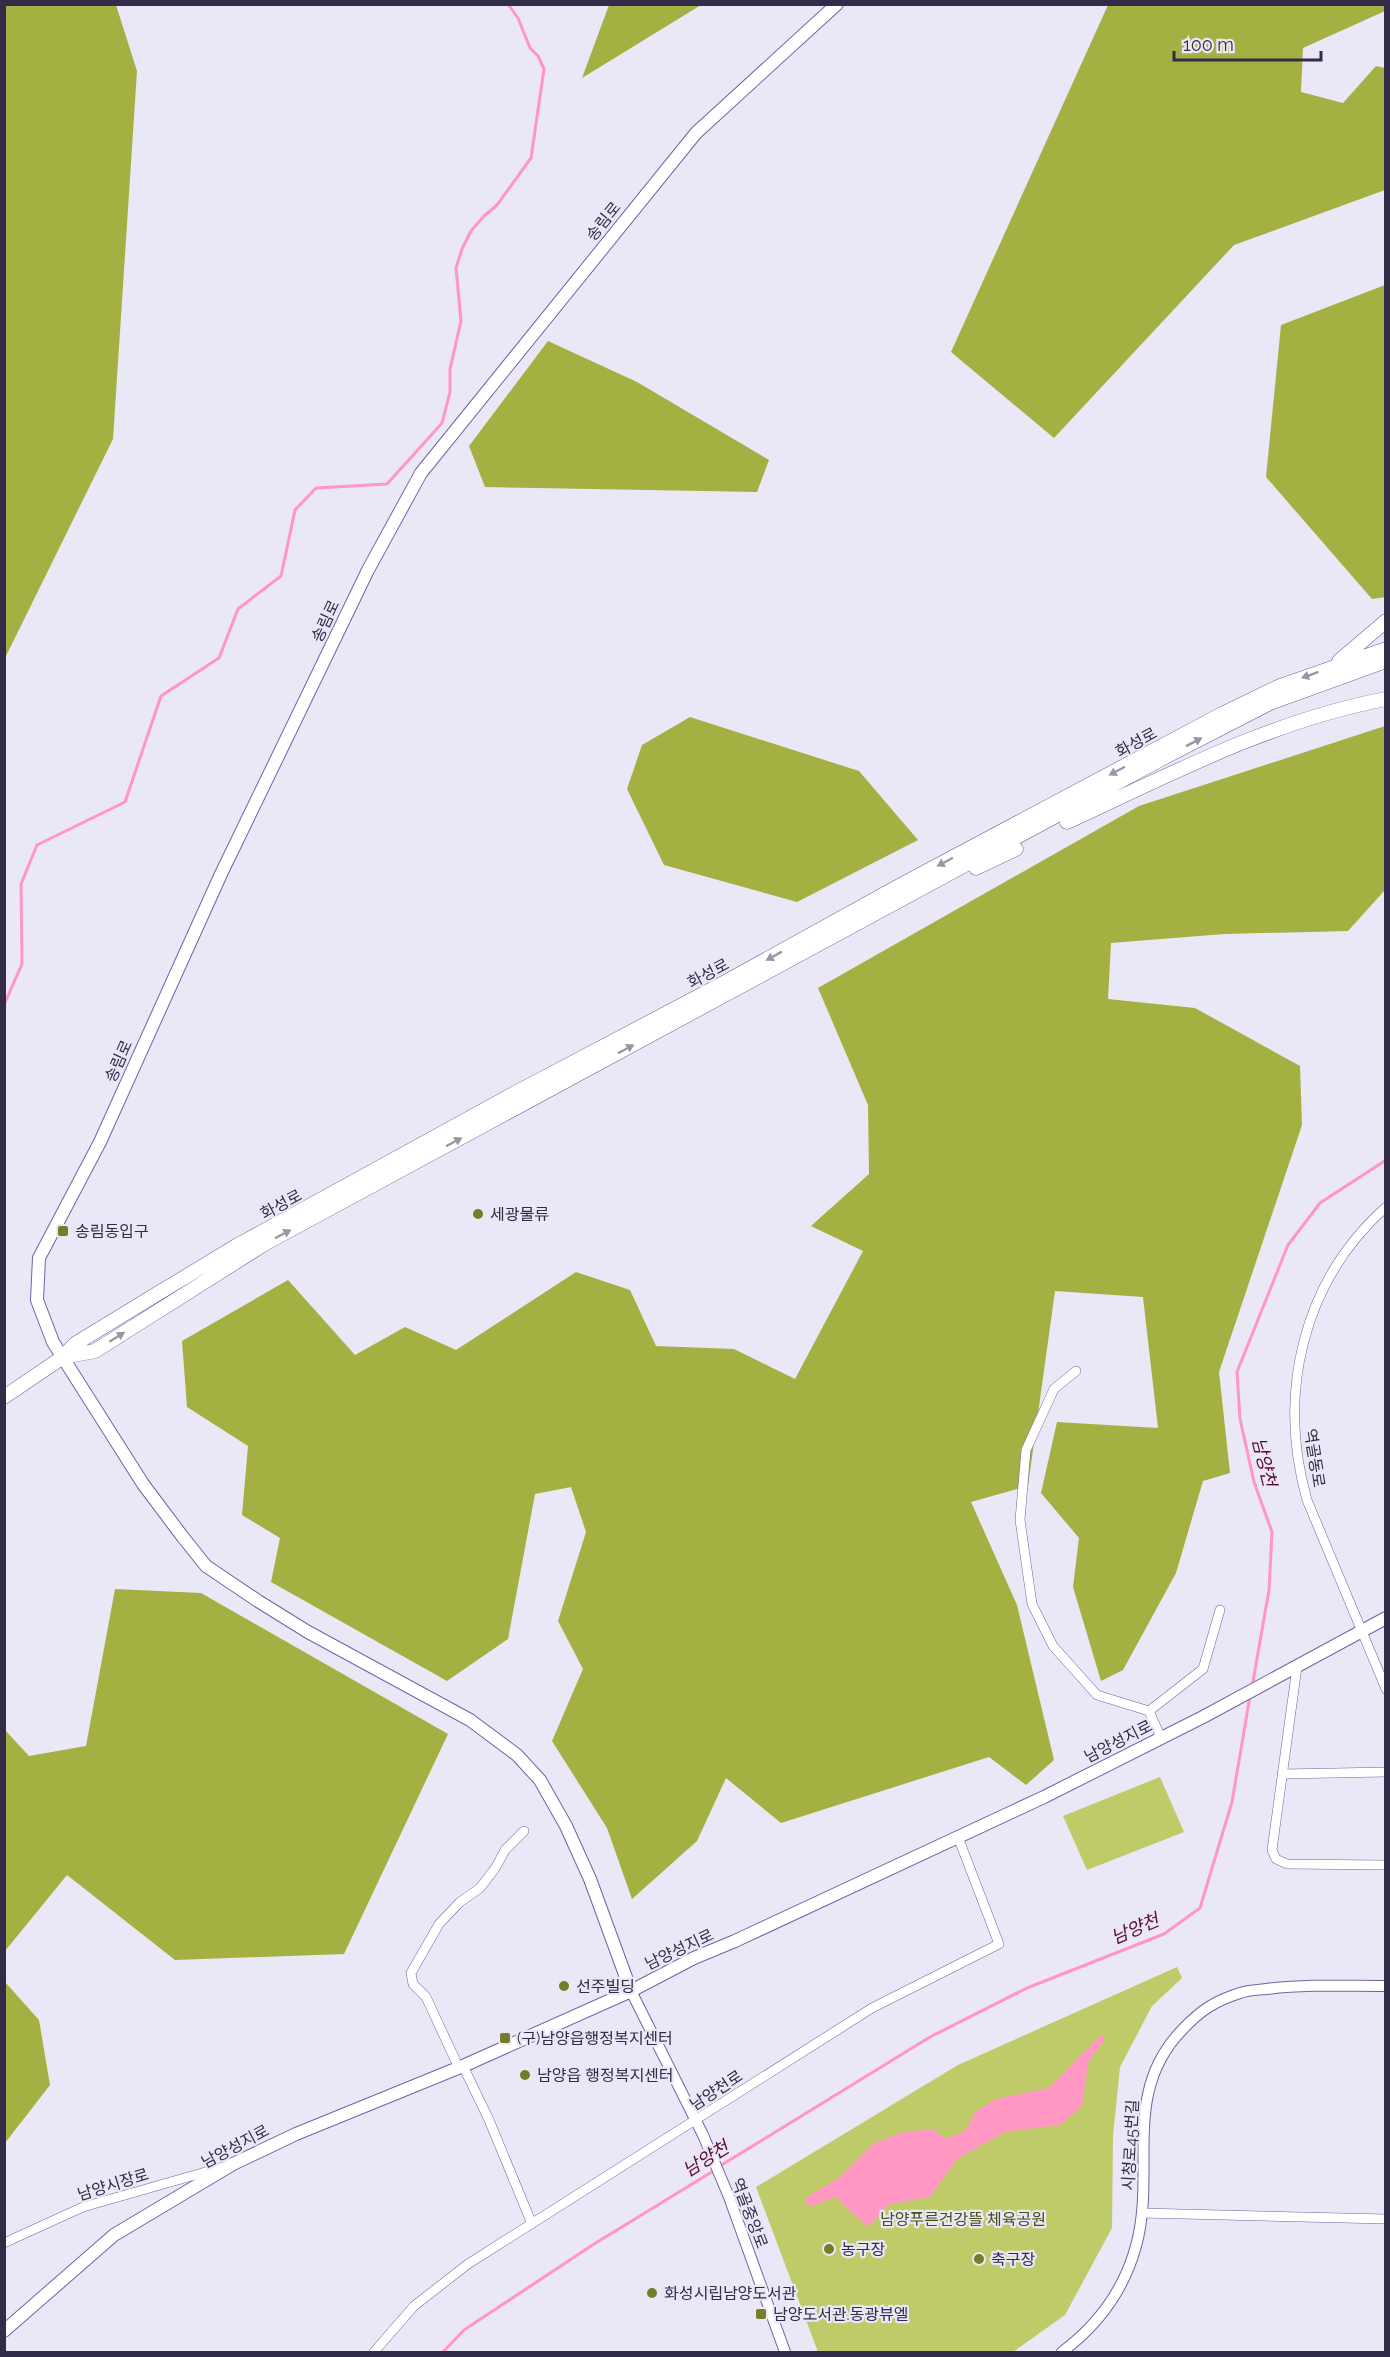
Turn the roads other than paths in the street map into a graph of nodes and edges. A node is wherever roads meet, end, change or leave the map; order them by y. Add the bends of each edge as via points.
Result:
1 (837, 4) edge
2 (1386, 621) edge
3 (1386, 649) edge
4 (1386, 661) edge
5 (1333, 666) junction
6 (1386, 699) edge
7 (921, 890) junction
8 (1386, 1207) edge
9 (63, 1357) junction
10 (1076, 1371) dead end
11 (4, 1397) edge
12 (1220, 1610) dead end
13 (1386, 1618) edge
14 (1360, 1632) junction
15 (1297, 1667) junction
16 (1386, 1689) edge
17 (1149, 1711) junction
18 (1161, 1738) junction
19 (1386, 1772) edge
20 (1282, 1774) junction
21 (524, 1831) dead end
22 (958, 1837) junction
23 (1386, 1865) edge
24 (1386, 1986) edge
25 (631, 1991) junction
26 (461, 2067) junction
27 (696, 2121) junction
28 (233, 2164) junction
29 (1142, 2213) junction
30 (1386, 2219) edge
31 (532, 2224) junction
32 (4, 2243) edge
33 (4, 2331) edge
34 (375, 2352) edge
35 (785, 2352) edge
36 (1062, 2352) edge

1 - 9 main road, 송림로 via 696,133 421,473 368,570 221,874 100,1142 39,1258 37,1300
2 - 5 main road
3 - 5 main road, 화성로
7 -> 4 main road, 화성로 via 1270,703
5 -> 9 main road, 화성로 via 1222,714 517,1092 238,1245 75,1344
6 - 7 main road via 1236,745 1061,824 993,862
9 -> 7 main road, 화성로 via 95,1351 266,1244
8 - 14 street, 역골동로 via 1344,1253 1319,1296 1304,1338 1294,1390 1294,1437 1302,1484
9 - 11 main road, 화성로
9 - 25 main road, 송림로 via 142,1484 206,1566 308,1632 470,1720 517,1755 540,1780 590,1879
10 - 17 street via 1054,1389 1026,1450 1020,1520 1032,1604 1053,1646 1096,1695
12 - 17 street via 1203,1670
13 - 14 main road, 남양성지로
14 - 15 main road, 남양성지로
14 - 16 street, 역골동로
15 - 18 main road, 남양성지로
15 - 20 street
17 - 18 street
18 - 22 main road, 남양성지로
19 - 20 street
20 - 23 street via 1272,1850 1276,1859 1287,1864
21 - 26 street via 505,1850 480,1888 439,1924 411,1973 412,1984 426,1997
22 - 25 main road, 남양성지로 via 694,1958
22 - 27 street, 남양천로 via 999,1944 872,2008
24 - 29 street, 시청로45번길 via 1264,1989 1241,1992 1201,2010 1170,2042 1149,2084 1144,2117
25 - 26 main road, 남양성지로
25 - 27 street, 역골중앙로
26 - 28 main road, 남양성지로
26 - 31 street via 489,2120
27 - 31 street, 남양천로
27 - 35 street, 역골중앙로 via 729,2197
28 - 32 street, 남양시장로 via 83,2207
28 - 33 main road, 남양성지로 via 114,2235
29 - 30 street
29 - 36 street, 시청로45번길 via 1136,2246 1108,2308
31 - 34 street, 남양천로 via 468,2264 414,2306

